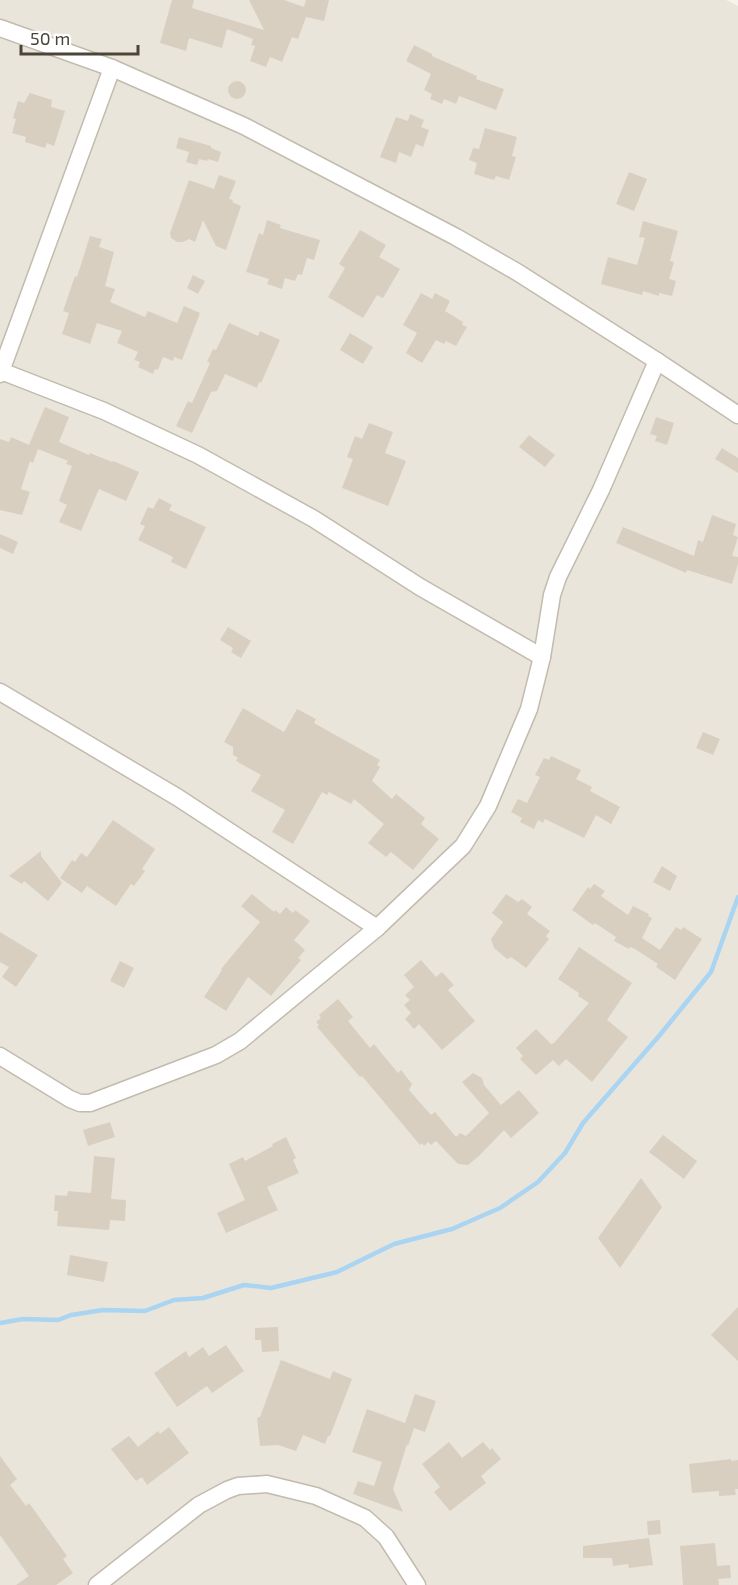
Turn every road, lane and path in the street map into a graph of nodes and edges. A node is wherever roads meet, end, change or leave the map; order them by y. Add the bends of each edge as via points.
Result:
1 (0, 27) edge
2 (112, 68) junction
3 (657, 361) junction
4 (1, 372) edge
5 (738, 415) edge
6 (542, 657) junction
7 (0, 692) edge
8 (376, 928) junction
9 (0, 1056) edge
10 (97, 1585) edge
11 (417, 1585) edge

1 - 2 street
2 - 3 street via 244,126 474,247
2 - 4 street
3 - 5 street
3 - 6 street via 558,577
4 - 6 street via 104,411 198,455 314,519 420,587
6 - 8 street via 529,709 488,806 463,846
7 - 8 street via 177,797
8 - 9 street via 228,1049 90,1103 70,1099
10 - 11 street via 200,1505 238,1486 267,1484 316,1496 365,1518 386,1538

